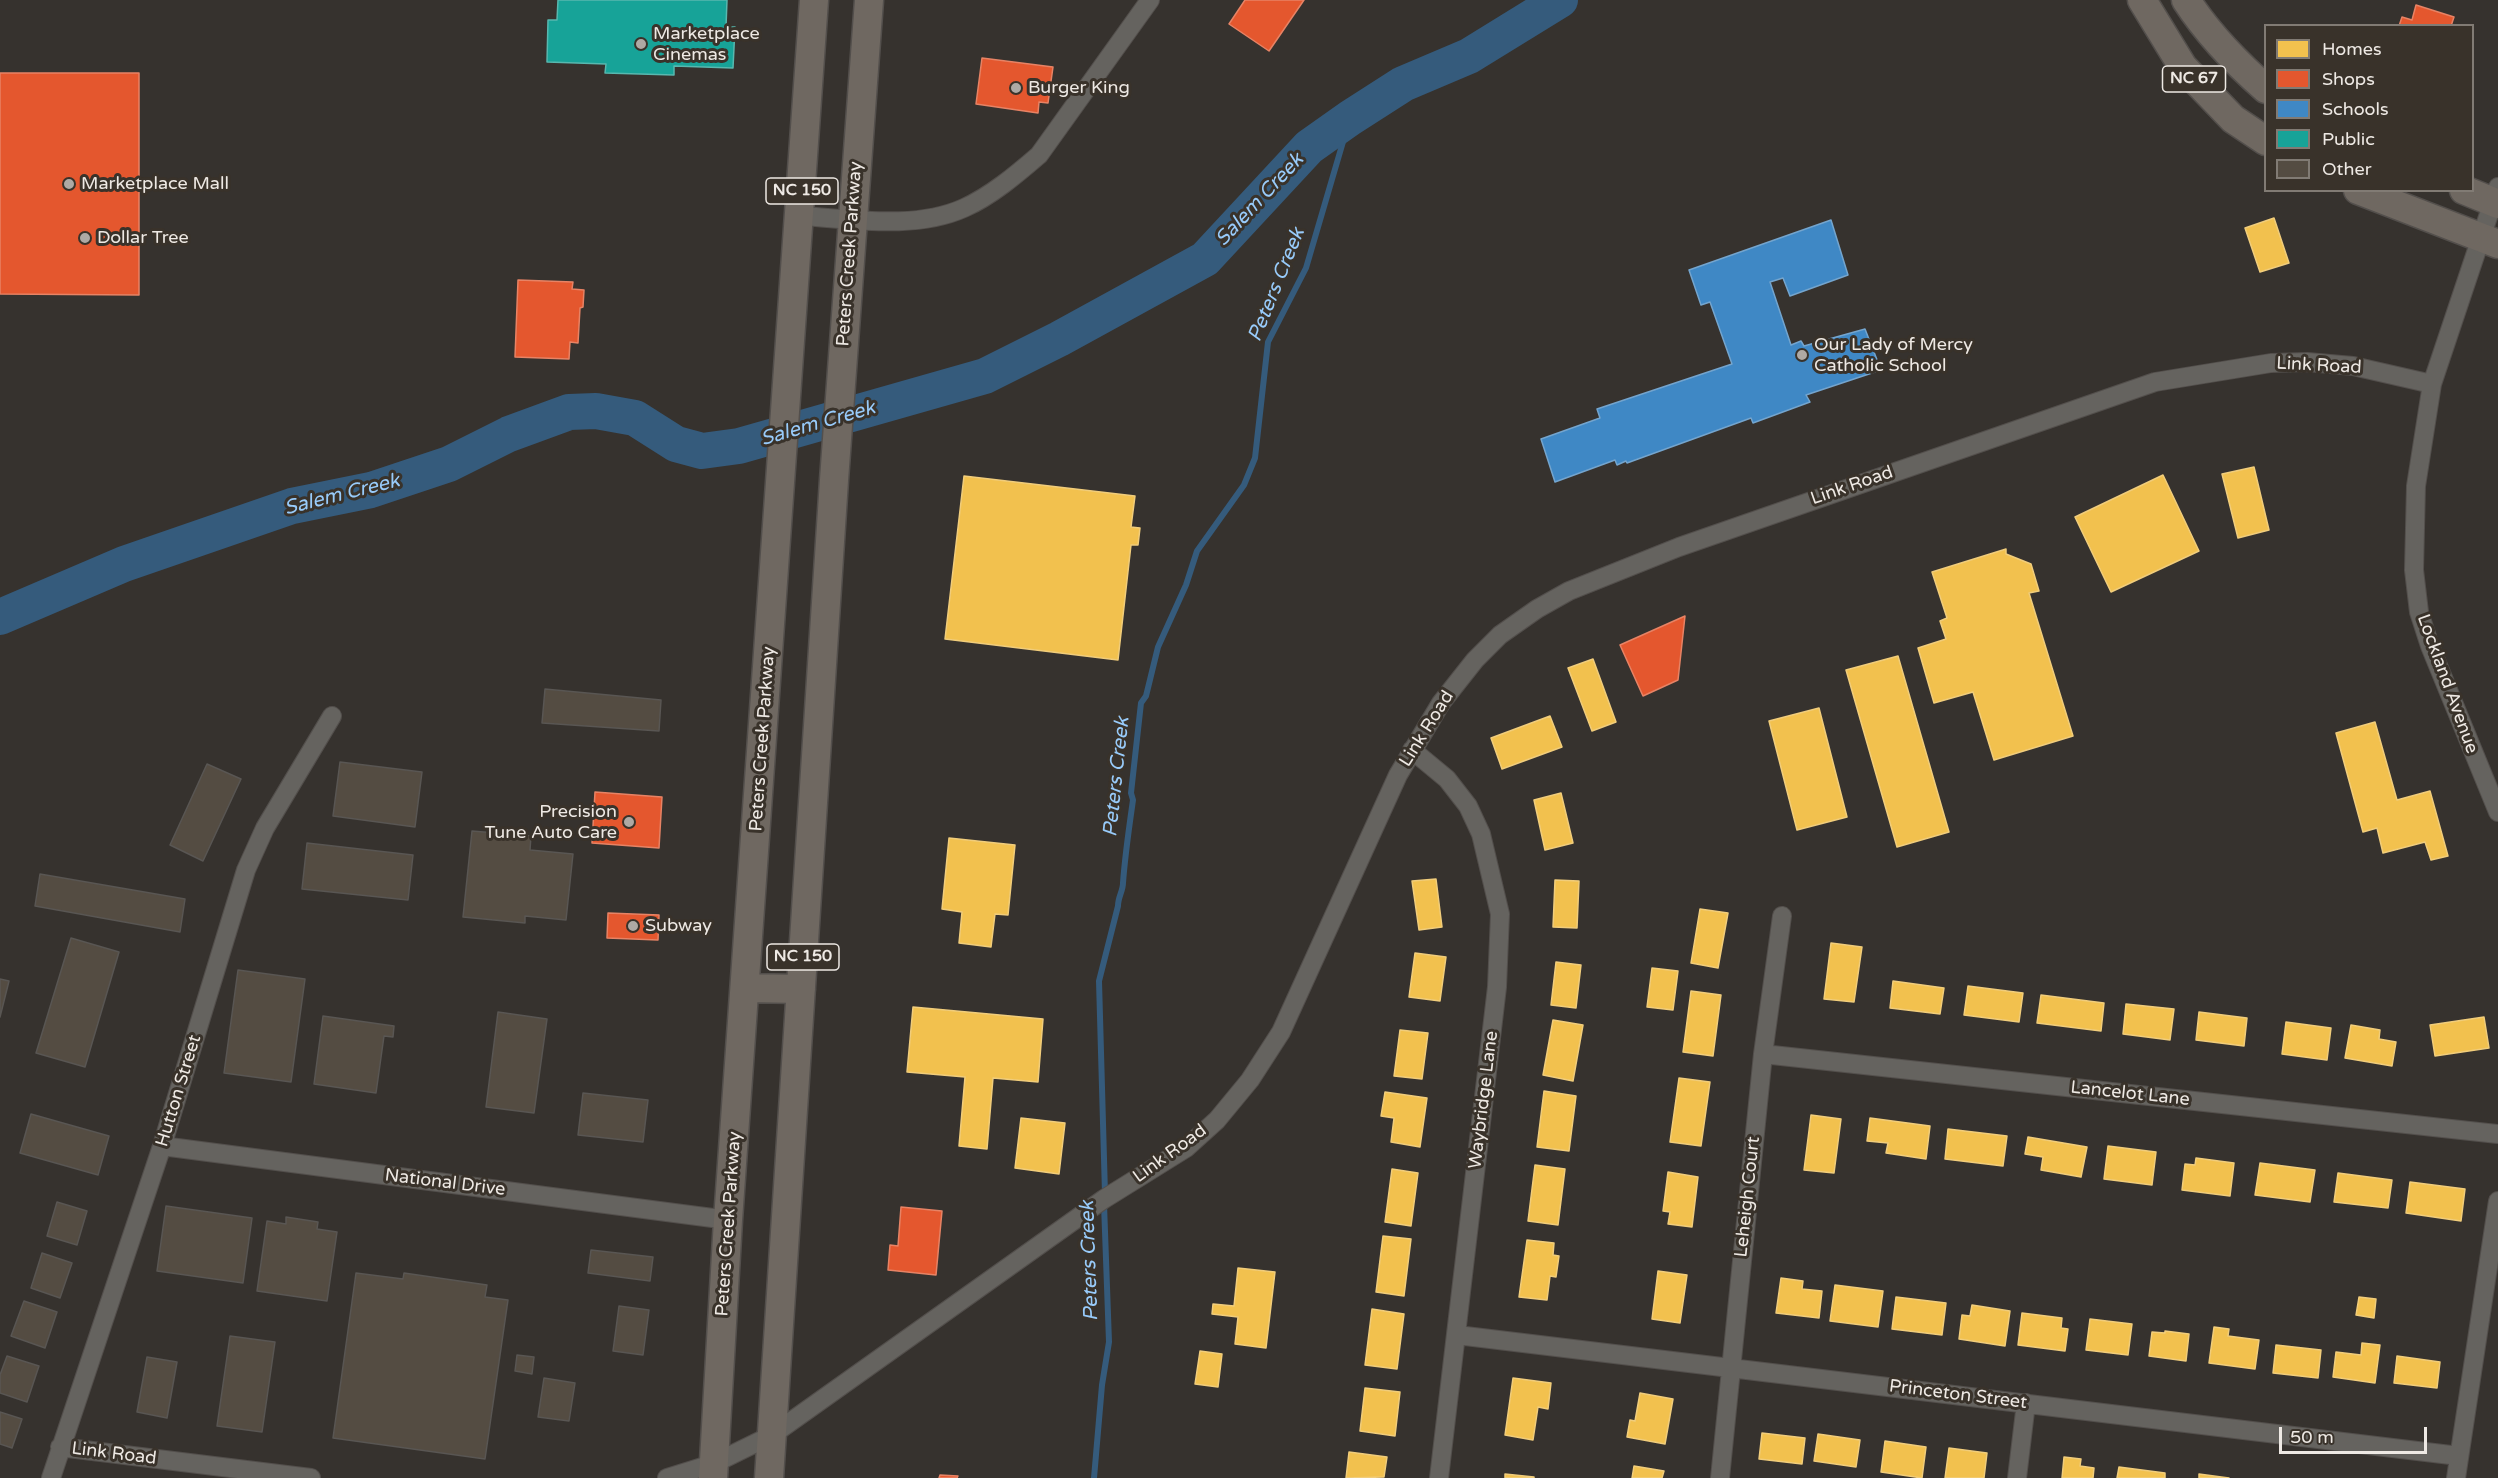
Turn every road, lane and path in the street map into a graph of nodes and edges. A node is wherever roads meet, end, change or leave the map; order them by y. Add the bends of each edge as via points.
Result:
1 (814, 0) edge
2 (869, 0) edge
3 (1150, 0) edge
4 (2142, 0) edge
5 (2186, 0) edge
6 (2264, 88) edge
7 (2264, 140) edge
8 (2363, 192) edge
9 (2472, 192) edge
10 (2496, 198) edge
11 (801, 216) junction
12 (853, 219) junction
13 (2490, 241) edge
14 (2432, 384) junction
15 (332, 716) dead end
16 (1412, 750) junction
17 (2498, 812) edge
18 (1782, 916) dead end
19 (745, 988) junction
20 (801, 989) junction
21 (1763, 1054) junction
22 (2498, 1134) edge
23 (162, 1146) junction
24 (2498, 1201) edge
25 (728, 1220) junction
26 (1457, 1335) junction
27 (1731, 1369) junction
28 (2026, 1403) junction
29 (772, 1435) junction
30 (60, 1447) junction
31 (2459, 1456) junction
32 (714, 1471) edge
33 (51, 1478) edge
34 (311, 1478) edge
35 (667, 1478) edge
36 (769, 1478) edge
37 (1439, 1478) edge
38 (1720, 1478) edge
39 (2017, 1478) edge
40 (2456, 1478) edge

1 - 11 main road, Peters Creek Parkway / NC 150
2 - 12 main road, Peters Creek Parkway / NC 150
3 - 12 street via 1051,141 1019,173 966,207 938,216 917,220
4 - 7 main road, NC 67 via 2183,67 2233,119
5 - 6 main road, NC 67 via 2231,57
8 - 13 main road
9 - 10 main road
10 - 13 street, Lockland Avenue
11 - 12 street
11 - 19 main road, Peters Creek Parkway / NC 150
12 - 20 main road, Peters Creek Parkway / NC 150
13 - 14 street, Lockland Avenue
14 - 16 street, Link Road via 2353,366 2307,362 2271,363 2155,382 1679,547 1569,591 1500,635 1474,660 1441,703
14 - 17 street, Lockland Avenue via 2416,486 2414,570 2419,612
15 - 23 street, Hutton Street via 265,828 246,870
16 - 26 street, Waybridge Lane via 1447,779 1468,806 1481,834 1500,914 1497,987
16 - 29 street, Link Road via 1281,1032 1250,1080 1217,1120 1186,1148 1104,1199
18 - 21 street, Leheigh Court
19 - 20 main road
19 - 25 main road, Peters Creek Parkway / NC 150
20 - 29 main road, Peters Creek Parkway / NC 150
21 - 22 street, Lancelot Lane
21 - 27 street, Leheigh Court
23 - 25 street, National Drive
23 - 30 street, Hutton Street
24 - 31 street
25 - 32 main road, Peters Creek Parkway / NC 150
26 - 27 street, Princeton Street
26 - 37 street, Waybridge Lane
27 - 28 street, Princeton Street
27 - 38 street, Leheigh Court
28 - 31 street, Princeton Street
28 - 39 street
29 - 32 street, Link Road
29 - 36 main road, Peters Creek Parkway / NC 150
30 - 33 street, Hutton Street
30 - 34 street, Link Road
31 - 40 street
32 - 35 street, Link Road

